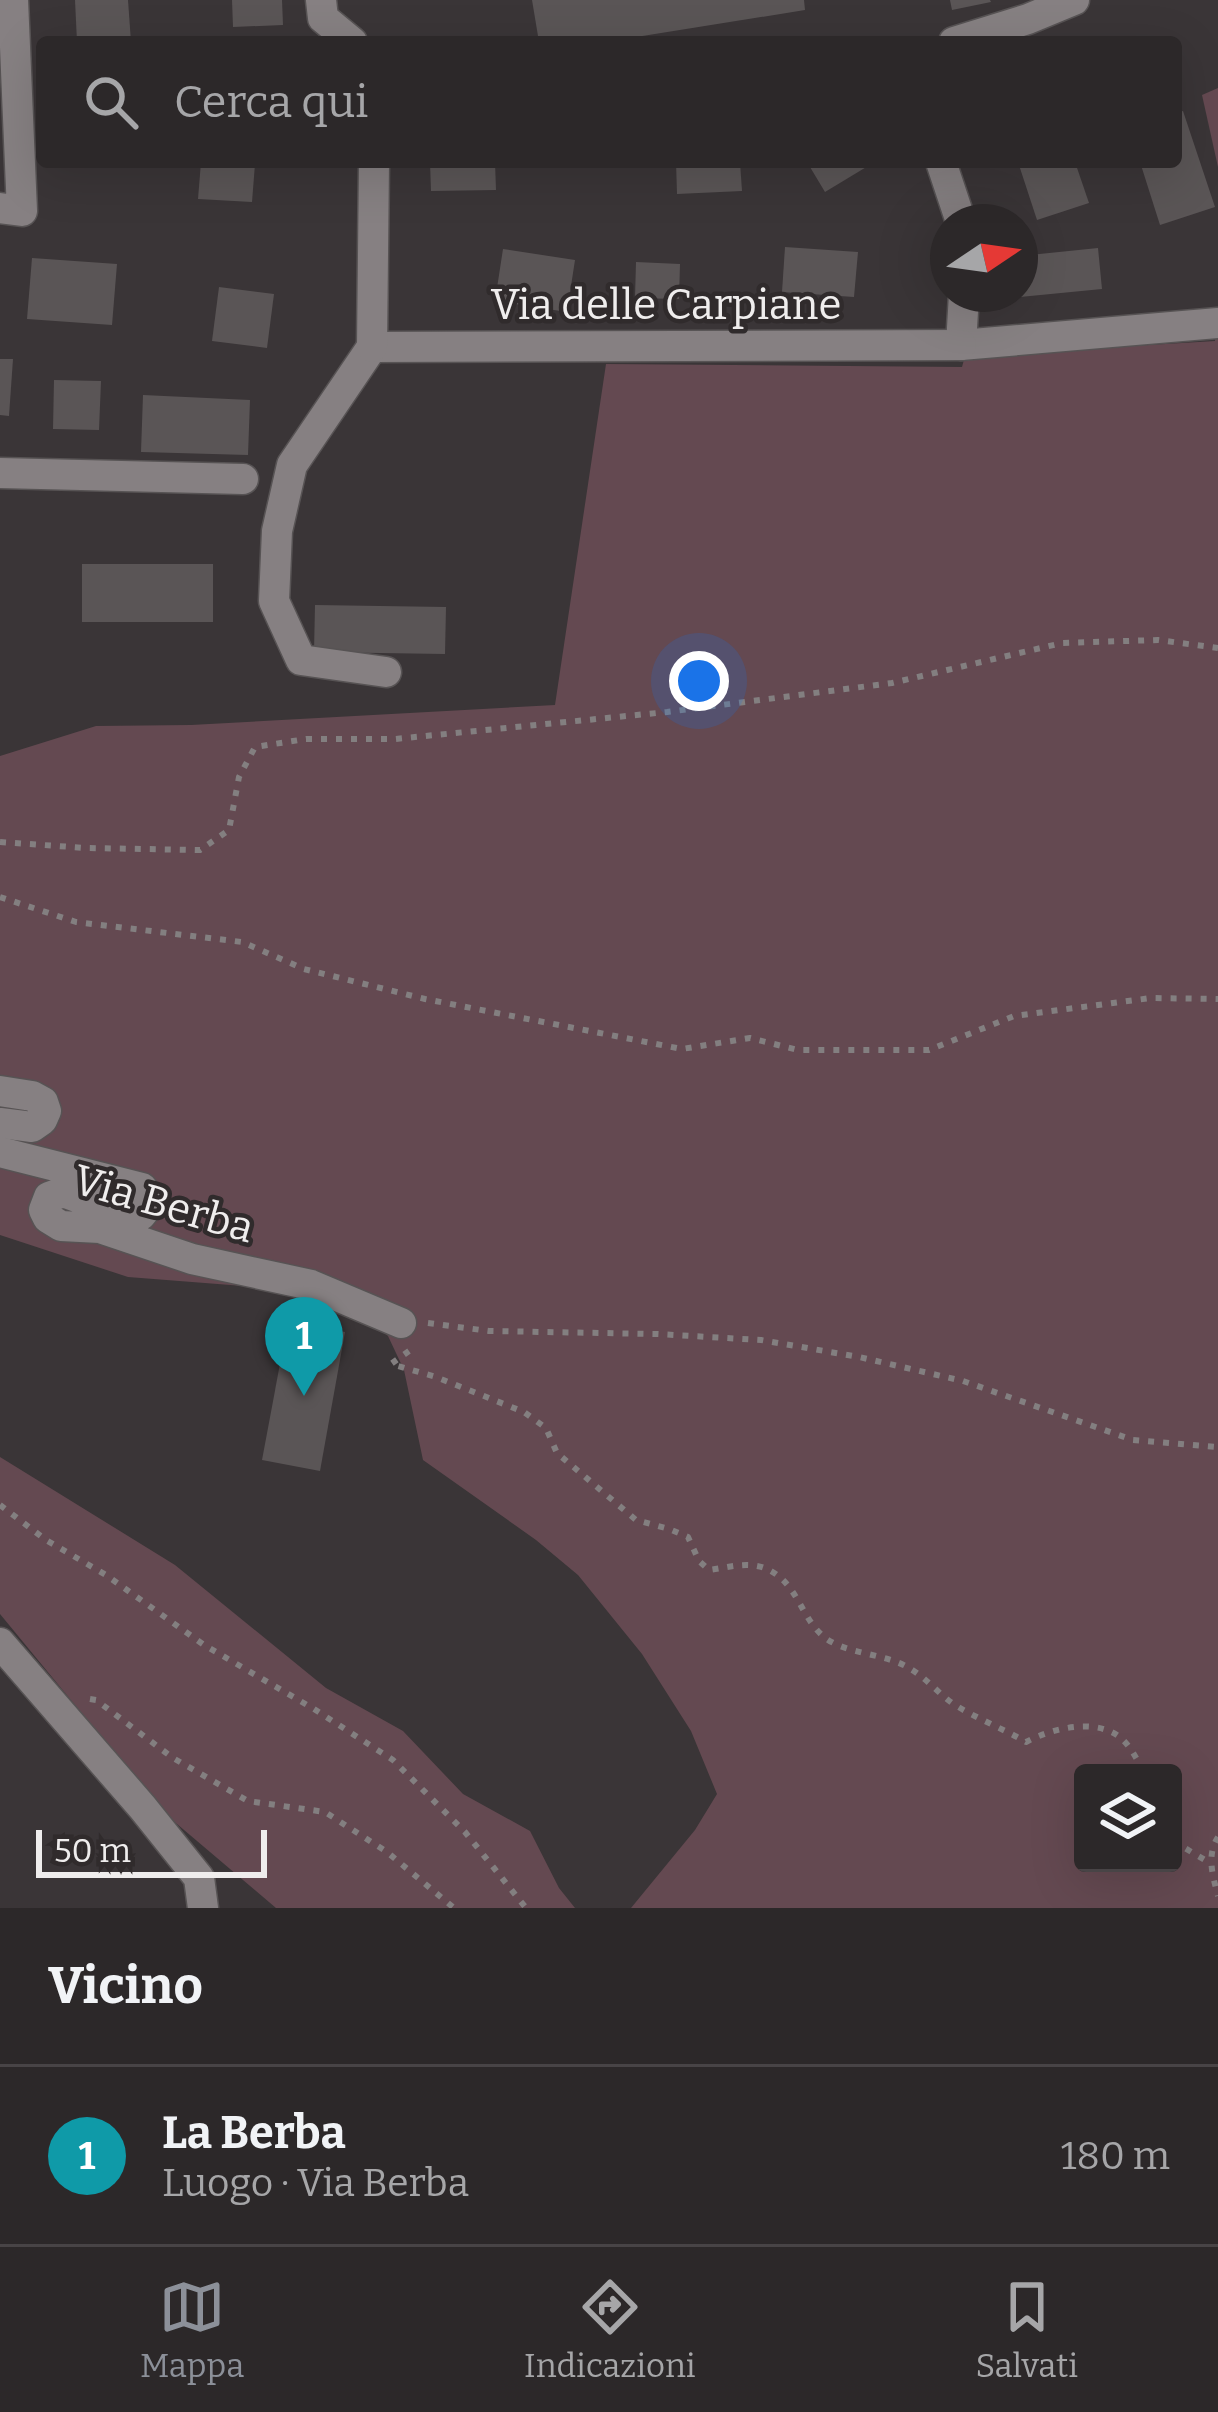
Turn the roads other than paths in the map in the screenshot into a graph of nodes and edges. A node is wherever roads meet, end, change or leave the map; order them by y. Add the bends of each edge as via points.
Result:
1 (13, 0) edge
2 (321, 0) edge
3 (1074, 0) edge
4 (345, 36) edge
5 (973, 36) edge
6 (374, 168) edge
7 (943, 168) edge
8 (955, 204) edge
9 (11, 209) edge
10 (963, 312) edge
11 (1218, 323) edge
12 (961, 345) junction
13 (372, 347) junction
14 (0, 473) edge
15 (243, 478) dead end
16 (386, 672) dead end
17 (0, 1091) edge
18 (0, 1123) edge
19 (0, 1152) edge
20 (401, 1323) road end
21 (0, 1642) edge
22 (203, 1908) edge

1 - 9 street
2 - 4 street via 323,18
3 - 5 street
6 - 13 street
7 - 8 street
10 - 12 street
11 - 12 street, Via delle Carpiane
12 - 13 street, Via delle Carpiane
13 - 16 street via 292,465 277,532 274,601 301,660
14 - 15 street
17 - 18 street, Via Berba via 32,1096 46,1111 32,1127
19 - 20 street, Via Berba via 147,1195 141,1215 130,1217 63,1192 49,1197 44,1210 61,1226 100,1228 311,1285
21 - 22 street via 199,1878

